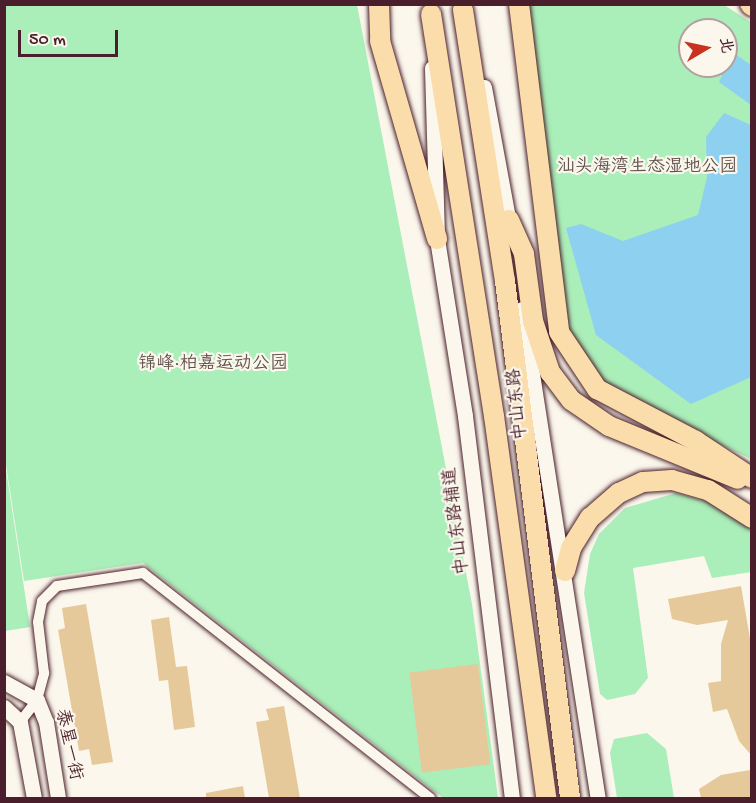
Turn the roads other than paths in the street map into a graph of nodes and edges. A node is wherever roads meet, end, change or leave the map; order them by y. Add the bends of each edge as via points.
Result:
1 (379, 4) edge
2 (519, 4) edge
3 (463, 10) dead end
4 (431, 14) joint
5 (469, 54) junction
6 (509, 220) junction
7 (437, 239) junction
8 (752, 478) edge
9 (752, 485) edge
10 (752, 518) edge
11 (565, 571) junction
12 (4, 682) edge
13 (37, 700) junction
14 (4, 707) edge
15 (20, 722) junction
16 (34, 798) edge
17 (58, 798) edge
18 (430, 798) edge
19 (512, 798) edge
20 (546, 798) edge
21 (570, 798) edge
22 (598, 798) edge

1 - 7 highway via 380,41
2 - 8 highway via 559,332 597,389 696,441
3 - 5 highway, 中山东路
4 - 7 street, 中山东路辅道
4 - 20 highway, 中山东路 via 494,416
5 - 6 street via 484,88
5 - 21 highway, 中山东路 via 506,281
6 - 9 highway via 524,254 533,321 550,372 571,400 609,426
6 - 11 street
7 - 19 street, 中山东路辅道
10 - 11 highway via 708,490 672,480 643,482 619,493 590,518 571,548
11 - 22 street
12 - 13 street, 泰星一街
13 - 15 street
13 - 17 street, 泰星一街
13 - 18 street via 44,673 38,622 42,601 57,586 143,573
14 - 15 street
15 - 16 street

